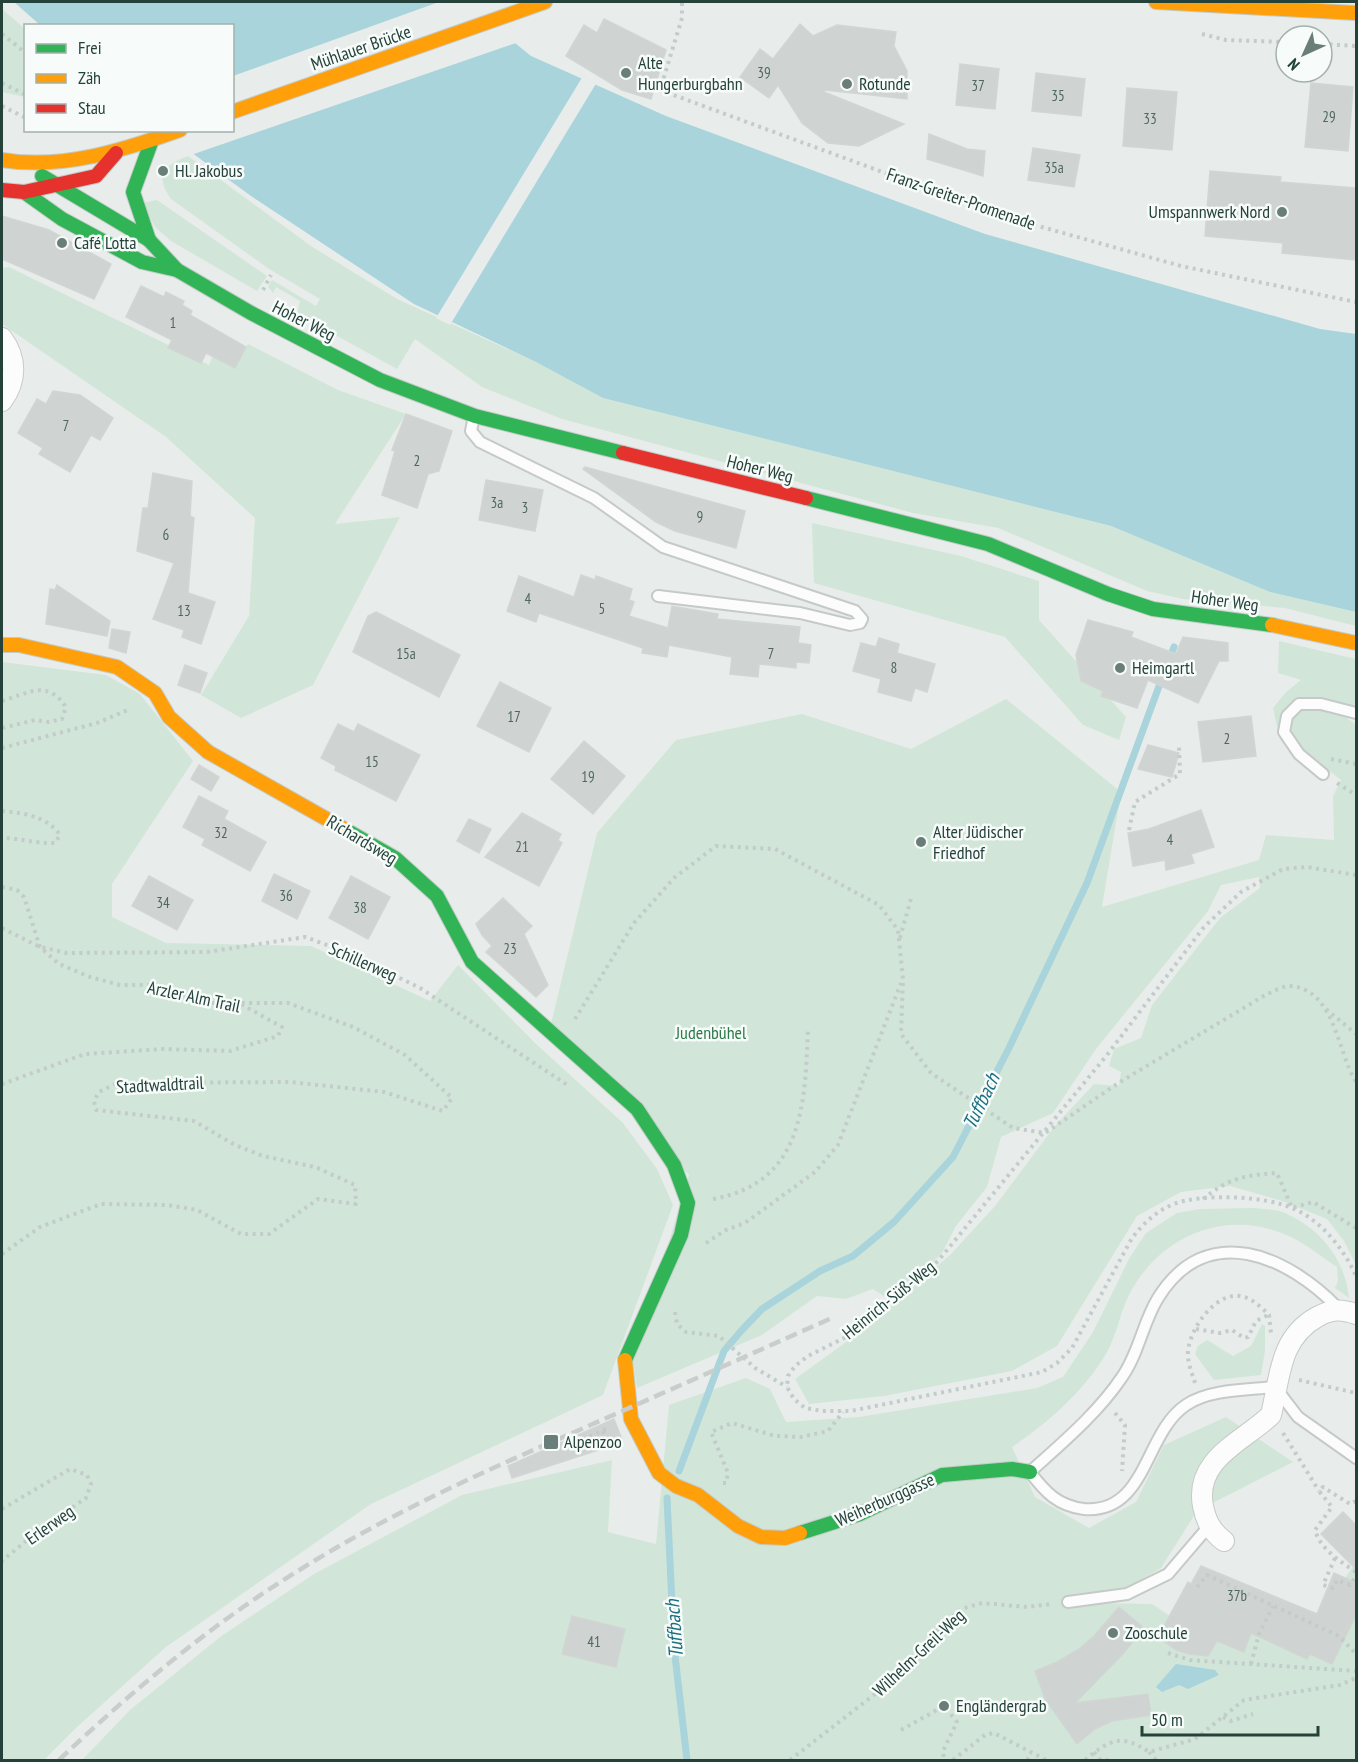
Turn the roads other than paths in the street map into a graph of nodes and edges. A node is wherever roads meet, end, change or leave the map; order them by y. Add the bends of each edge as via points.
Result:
1 (562, 2) edge
2 (1156, 2) edge
3 (543, 3) edge
4 (1356, 13) edge
5 (234, 111) edge
6 (174, 132) edge
7 (152, 140) junction
8 (116, 153) junction
9 (2, 160) edge
10 (26, 164) junction
11 (55, 185) junction
12 (2, 190) edge
13 (24, 192) junction
14 (149, 240) junction
15 (177, 270) junction
16 (2, 338) edge
17 (5, 391) edge
18 (475, 416) junction
19 (658, 596) dead end
20 (1356, 643) edge
21 (2, 645) edge
22 (1356, 713) edge
23 (1323, 774) road end
24 (681, 1235) joint
25 (1348, 1312) edge
26 (1275, 1387) junction
27 (1356, 1458) edge
28 (1030, 1472) junction
29 (1209, 1526) junction
30 (1224, 1540) dead end
31 (1068, 1602) road end

1 - 3 street, Mühlauer Brücke
2 - 4 street
3 - 5 street, Mühlauer Brücke
6 - 7 street
7 - 8 street
7 - 14 street via 133,192
8 - 10 street
8 - 11 street via 96,176
9 - 10 street
10 - 11 street, Hoher Weg
10 - 13 street
11 - 13 street
11 - 14 street, Hoher Weg
12 - 13 street
13 - 15 street, Hoher Weg via 62,219 142,262
14 - 15 street, Hoher Weg
15 - 18 street, Hoher Weg via 281,330 380,380
16 - 17 street via 12,352
18 - 19 lane via 471,431 480,442 594,498 663,547 855,611 861,619 860,623 850,625 800,613
18 - 20 street, Hoher Weg via 987,544 1153,609 1283,627
21 - 24 street, Richardsweg via 19,645 117,668 154,693 169,717 208,752 395,858 437,896 472,962 637,1109 674,1165 688,1203
22 - 23 lane via 1299,704 1287,716 1284,732 1299,754
24 - 28 street, Weiherburggasse via 625,1359 630,1419 659,1473 676,1486 698,1495 738,1526 761,1537 785,1538 860,1514 942,1474 1012,1469
25 - 26 street via 1321,1315 1304,1326 1285,1351
25 - 28 lane via 1293,1271 1262,1256 1233,1252 1200,1260 1181,1271 1160,1295 1122,1377
26 - 27 lane via 1298,1417
26 - 28 lane via 1198,1398 1185,1405 1168,1422 1134,1486 1108,1506 1091,1509 1061,1503 1049,1496
26 - 29 street via 1271,1415 1225,1449 1203,1482 1201,1494
29 - 30 street
29 - 31 lane via 1167,1574 1127,1594

